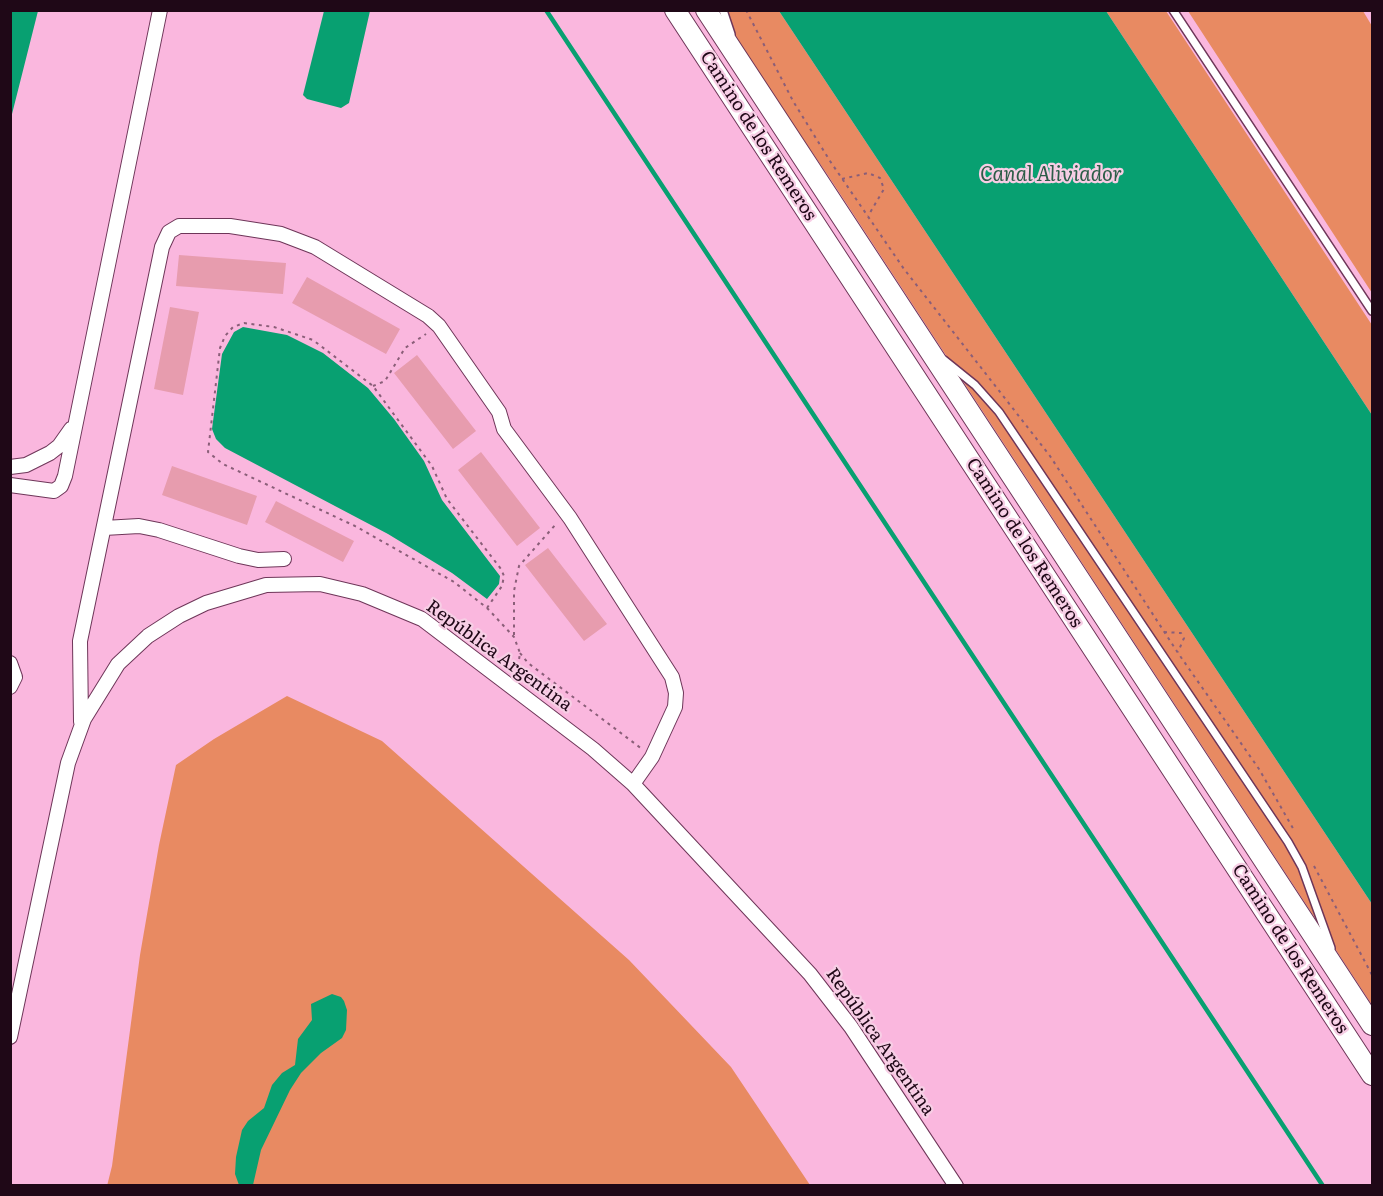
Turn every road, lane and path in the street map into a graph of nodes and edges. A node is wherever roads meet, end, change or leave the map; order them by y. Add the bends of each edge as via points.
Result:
1 (160, 10) edge
2 (675, 10) edge
3 (706, 10) edge
4 (723, 10) edge
5 (1173, 10) edge
6 (743, 67) junction
7 (842, 179) dead end
8 (868, 216) dead end
9 (1372, 311) edge
10 (438, 326) junction
11 (925, 344) junction
12 (373, 386) junction
13 (76, 419) junction
14 (10, 467) edge
15 (10, 484) edge
16 (566, 513) junction
17 (104, 528) junction
18 (284, 559) dead end
19 (487, 608) junction
20 (1164, 632) dead end
21 (514, 637) junction
22 (520, 652) junction
23 (1178, 653) dead end
24 (10, 663) edge
25 (10, 687) edge
26 (511, 687) junction
27 (81, 727) junction
28 (652, 757) junction
29 (633, 784) junction
30 (1342, 979) junction
31 (1372, 1025) edge
32 (10, 1037) edge
33 (1372, 1075) edge
34 (956, 1185) edge

1 - 13 street
2 - 33 main road, Camino de los Remeros
3 - 6 main road, Camino de los Remeros
4 - 6 lane
5 - 9 lane
6 - 11 main road, Camino de los Remeros
7 - 8 path via 868,173 880,177 884,189
10 - 12 path via 405,348 385,381
10 - 16 street via 499,412 504,429
10 - 17 street via 428,315 315,247 281,234 188,224 169,232 150,299
11 - 30 main road, Camino de los Remeros
11 - 30 lane via 975,385 999,412 1288,842 1302,867
12 - 19 path via 432,466 447,500 501,568 502,586
12 - 19 path via 313,340 274,327 244,323 233,327 220,348 208,452 223,464 364,532 454,582
13 - 14 street via 66,438 50,453 26,465
13 - 15 street via 61,486 45,491
16 - 21 path via 519,566 514,591
16 - 28 street via 672,677 675,707
17 - 18 street via 139,526 239,556
17 - 27 street via 80,641
19 - 21 path
20 - 23 path via 1181,633 1184,638
21 - 22 path
22 - 26 path via 517,676
22 - 28 path via 528,663
24 - 25 street via 15,677
26 - 27 street, República Argentina via 422,619 390,604 320,584 266,585 206,603 148,636 118,664
26 - 29 street, República Argentina
27 - 32 street, República Argentina via 59,799
28 - 29 street
29 - 34 street, República Argentina via 810,974 851,1027
30 - 31 main road, Camino de los Remeros

